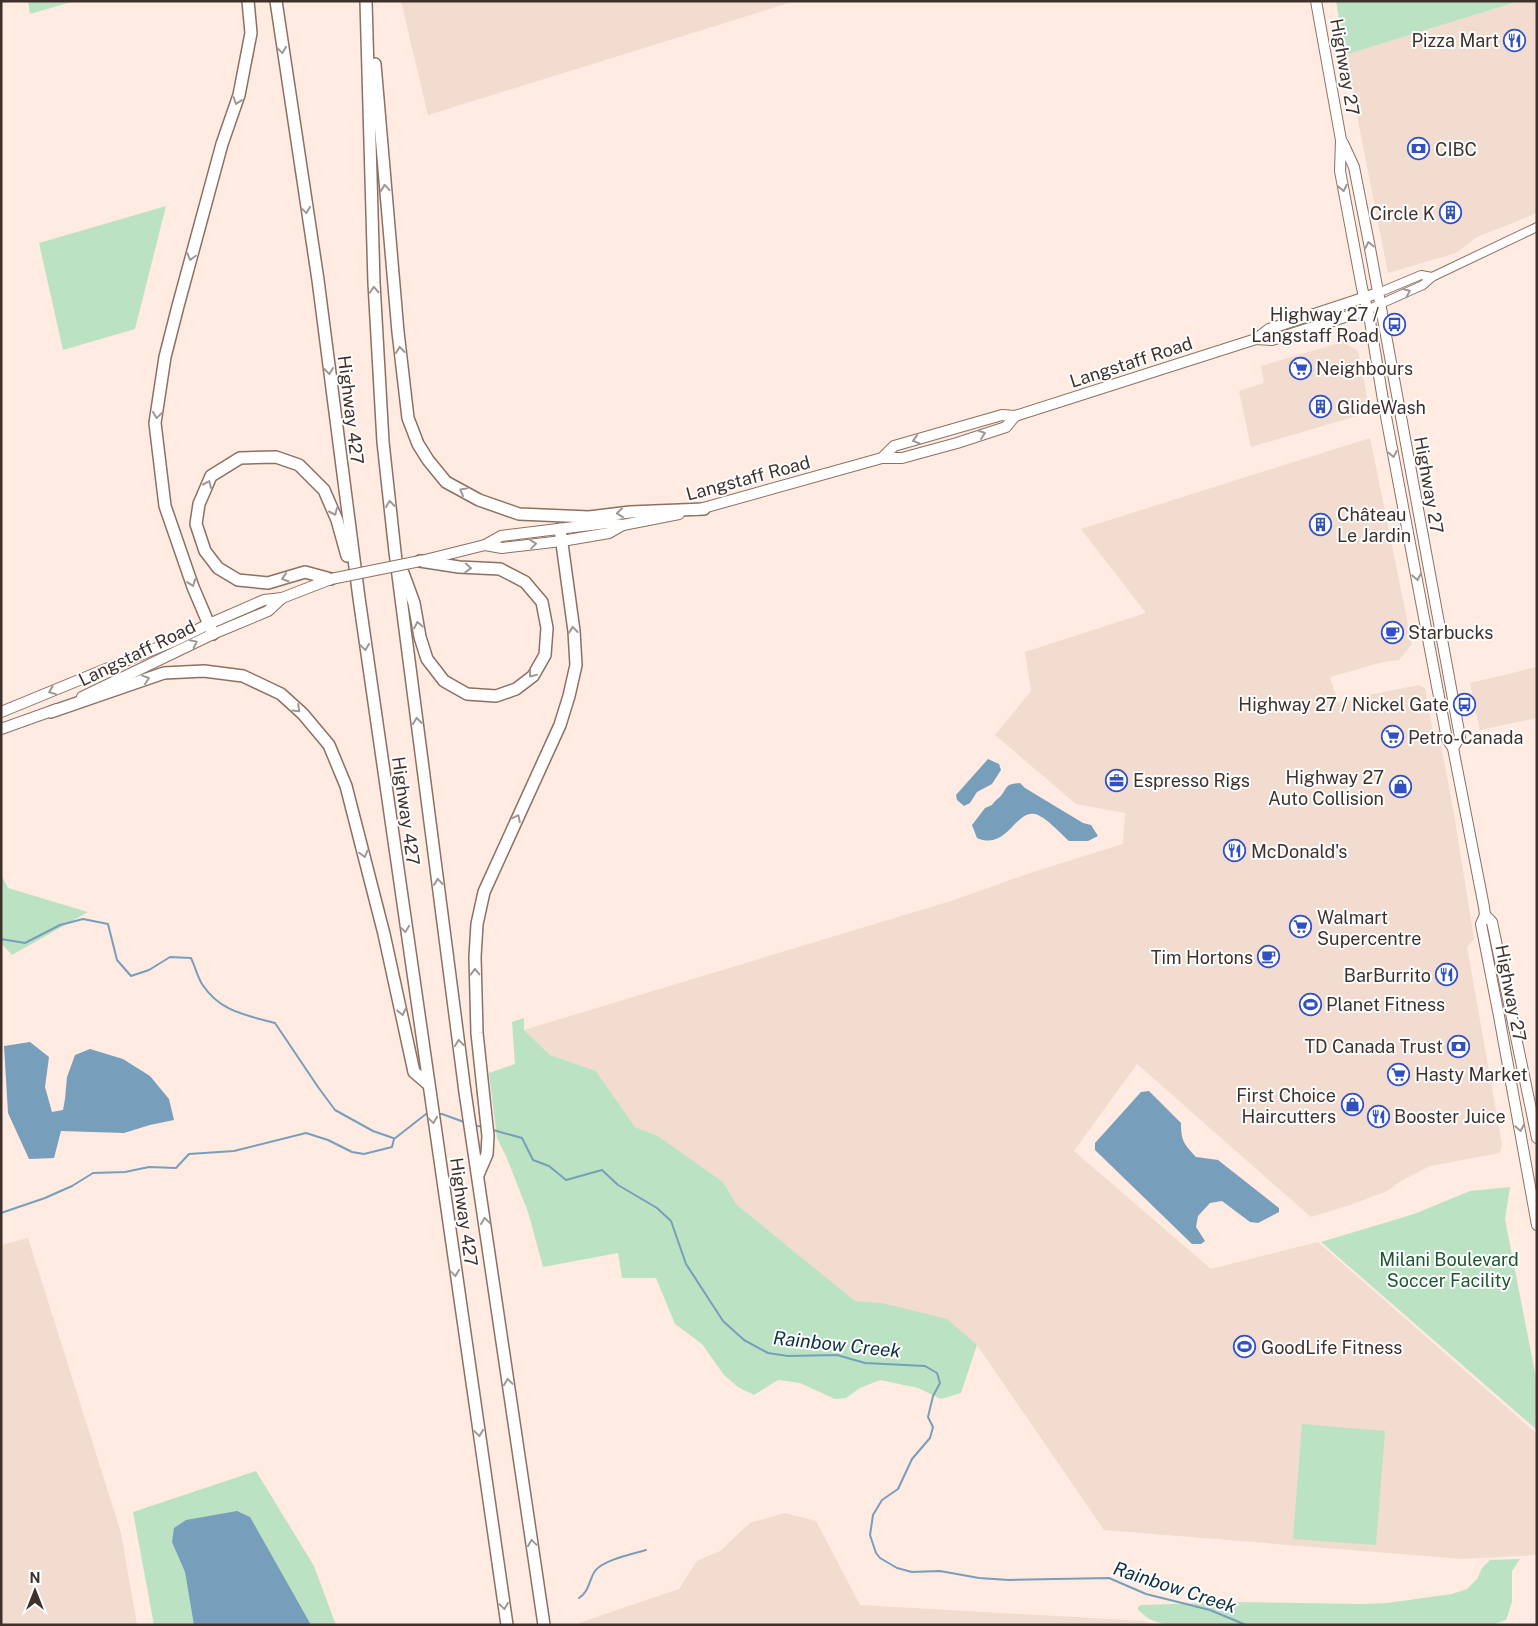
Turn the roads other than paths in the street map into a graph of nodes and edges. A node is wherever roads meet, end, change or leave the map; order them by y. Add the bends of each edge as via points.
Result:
1 (248, 1) edge
2 (276, 1) edge
3 (368, 1) edge
4 (1316, 1) edge
5 (1341, 140) junction
6 (1537, 227) edge
7 (1432, 277) junction
8 (1378, 293) junction
9 (1364, 298) junction
10 (1380, 305) junction
11 (1368, 310) junction
12 (1256, 340) junction
13 (704, 509) junction
14 (561, 535) junction
15 (395, 552) junction
16 (420, 561) junction
17 (332, 579) junction
18 (358, 598) junction
19 (211, 629) junction
20 (1, 712) edge
21 (50, 712) junction
22 (1, 729) edge
23 (1453, 748) junction
24 (1485, 915) junction
25 (428, 1084) junction
26 (1537, 1138) edge
27 (478, 1175) junction
28 (1537, 1225) edge
29 (506, 1625) edge
30 (544, 1625) edge

1 -> 19 highway via 251,33 240,95 222,144 178,306 155,423 165,506
2 -> 18 highway, Highway 427 via 318,280
13 -> 3 highway via 589,517 519,514 480,500 446,482 428,460 408,418
15 -> 3 highway, Highway 427 via 378,361
4 - 5 main road, Highway 27
8 -> 5 main road, Highway 27 via 1354,167
5 -> 9 main road, Highway 27 via 1340,171
6 - 7 street, Langstaff Road
7 - 8 street, Langstaff Road via 1422,275
10 -> 7 street, Langstaff Road via 1423,285
8 - 9 main road, Langstaff Road
8 - 10 main road, Highway 27
9 - 11 main road, Highway 27
9 - 12 main road, Langstaff Road via 1269,329
10 - 11 street, Langstaff Road
10 - 23 main road, Highway 27 via 1460,737
11 - 12 main road, Langstaff Road via 1272,340
11 -> 23 main road, Highway 27 via 1447,739
12 - 13 main road, Langstaff Road via 1015,416 1006,426 956,443 902,458 882,458
13 - 14 main road, Langstaff Road via 623,525 609,533
14 - 16 main road, Langstaff Road via 502,548 485,545
27 -> 14 highway via 487,1154 488,1136 476,1033 477,924 484,892 556,733 576,665
16 -> 15 highway via 500,569 525,582 542,602 547,628 545,655 533,676 516,689 496,696 468,694 444,681 427,659 414,603
27 -> 15 highway, Highway 427
16 - 17 main road, Langstaff Road, bridge
17 -> 18 highway via 305,572 268,583 238,580 218,568 205,551 196,524 199,504 211,476 240,458 276,457 299,465 324,490 337,520
17 - 19 main road, Langstaff Road via 282,598 264,600
18 -> 25 highway, Highway 427
19 -> 20 main road, Langstaff Road
21 -> 19 main road, Langstaff Road
21 - 22 main road, Langstaff Road
21 -> 25 highway via 164,673 204,671 244,676 281,694 303,714 328,745 346,786 386,943 414,1072
23 - 24 main road, Highway 27
24 - 26 main road, Highway 27 via 1492,922
24 -> 28 main road, Highway 27 via 1481,924
25 -> 29 highway, Highway 427
30 -> 27 highway, Highway 427

